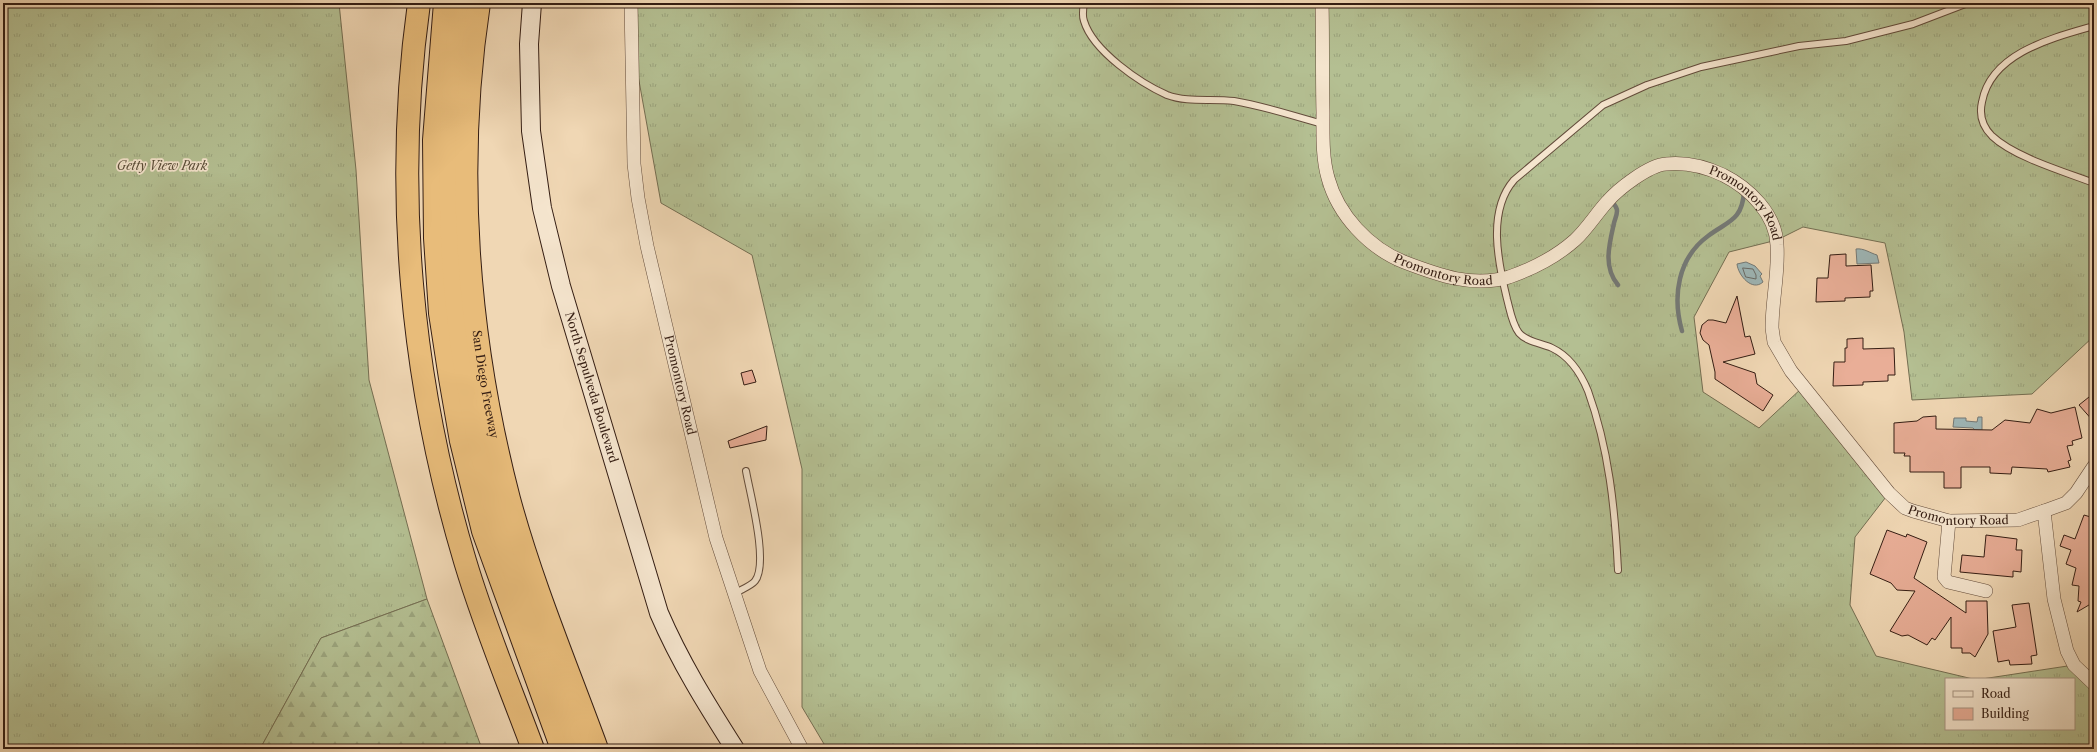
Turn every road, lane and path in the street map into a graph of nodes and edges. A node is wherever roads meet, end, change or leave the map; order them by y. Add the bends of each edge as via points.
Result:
1 (419, 3) edge
2 (445, 3) edge
3 (462, 3) edge
4 (479, 3) edge
5 (532, 3) edge
6 (631, 3) edge
7 (1084, 3) edge
8 (1322, 3) edge
9 (1968, 3) edge
10 (2094, 26) edge
11 (1323, 124) junction
12 (2094, 183) edge
13 (1503, 278) junction
14 (2094, 466) edge
15 (746, 471) dead end
16 (2044, 511) junction
17 (1949, 521) junction
18 (1618, 570) dead end
19 (1986, 591) dead end
20 (734, 594) junction
21 (2094, 684) edge
22 (533, 749) edge
23 (562, 749) edge
24 (580, 749) edge
25 (597, 749) edge
26 (735, 749) edge
27 (802, 749) edge

1 - 22 highway via 412,56 409,110 408,230 412,295 421,364 447,498 466,563
2 - 23 highway via 434,140 435,238 440,313 450,378 461,441 483,531
3 - 24 highway via 450,144 451,228 456,296 468,387 487,477 519,587
4 - 25 highway, San Diego Freeway via 468,123 467,181 473,309 482,374 494,438 510,501
5 - 26 main road, North Sepulveda Boulevard via 529,44 531,131 542,208 561,286 659,613 689,675
6 - 20 street, Promontory Road via 634,164 638,198 716,538
7 - 11 lane via 1084,21 1097,44 1117,63 1168,95 1181,99 1234,101
8 - 11 street, Promontory Road
9 - 13 lane via 1913,24 1846,41 1799,46 1701,67 1647,85 1603,105 1507,188 1502,200 1497,235
10 - 12 lane via 2040,44 2004,64 1991,77 1980,109 1984,127 2009,148
11 - 13 street, Promontory Road via 1327,178 1336,198 1359,232 1367,239 1390,256 1442,276 1476,281
13 - 17 street, Promontory Road via 1529,269 1557,253 1575,240 1608,200 1623,187 1662,164 1701,167 1727,178 1753,195 1771,223 1777,240 1772,328 1774,342 1791,371 1889,493 1906,508
13 - 18 lane via 1512,319 1520,333 1530,340 1552,348 1566,358 1587,390 1610,476 1615,510
14 - 16 street, Promontory Road via 2066,503
15 - 20 lane via 761,563 755,581
16 - 17 street, Promontory Road via 2018,520
16 - 21 street via 2054,598 2067,651 2074,665
17 - 19 street via 1944,577 1948,582
20 - 27 street, Promontory Road via 760,671

